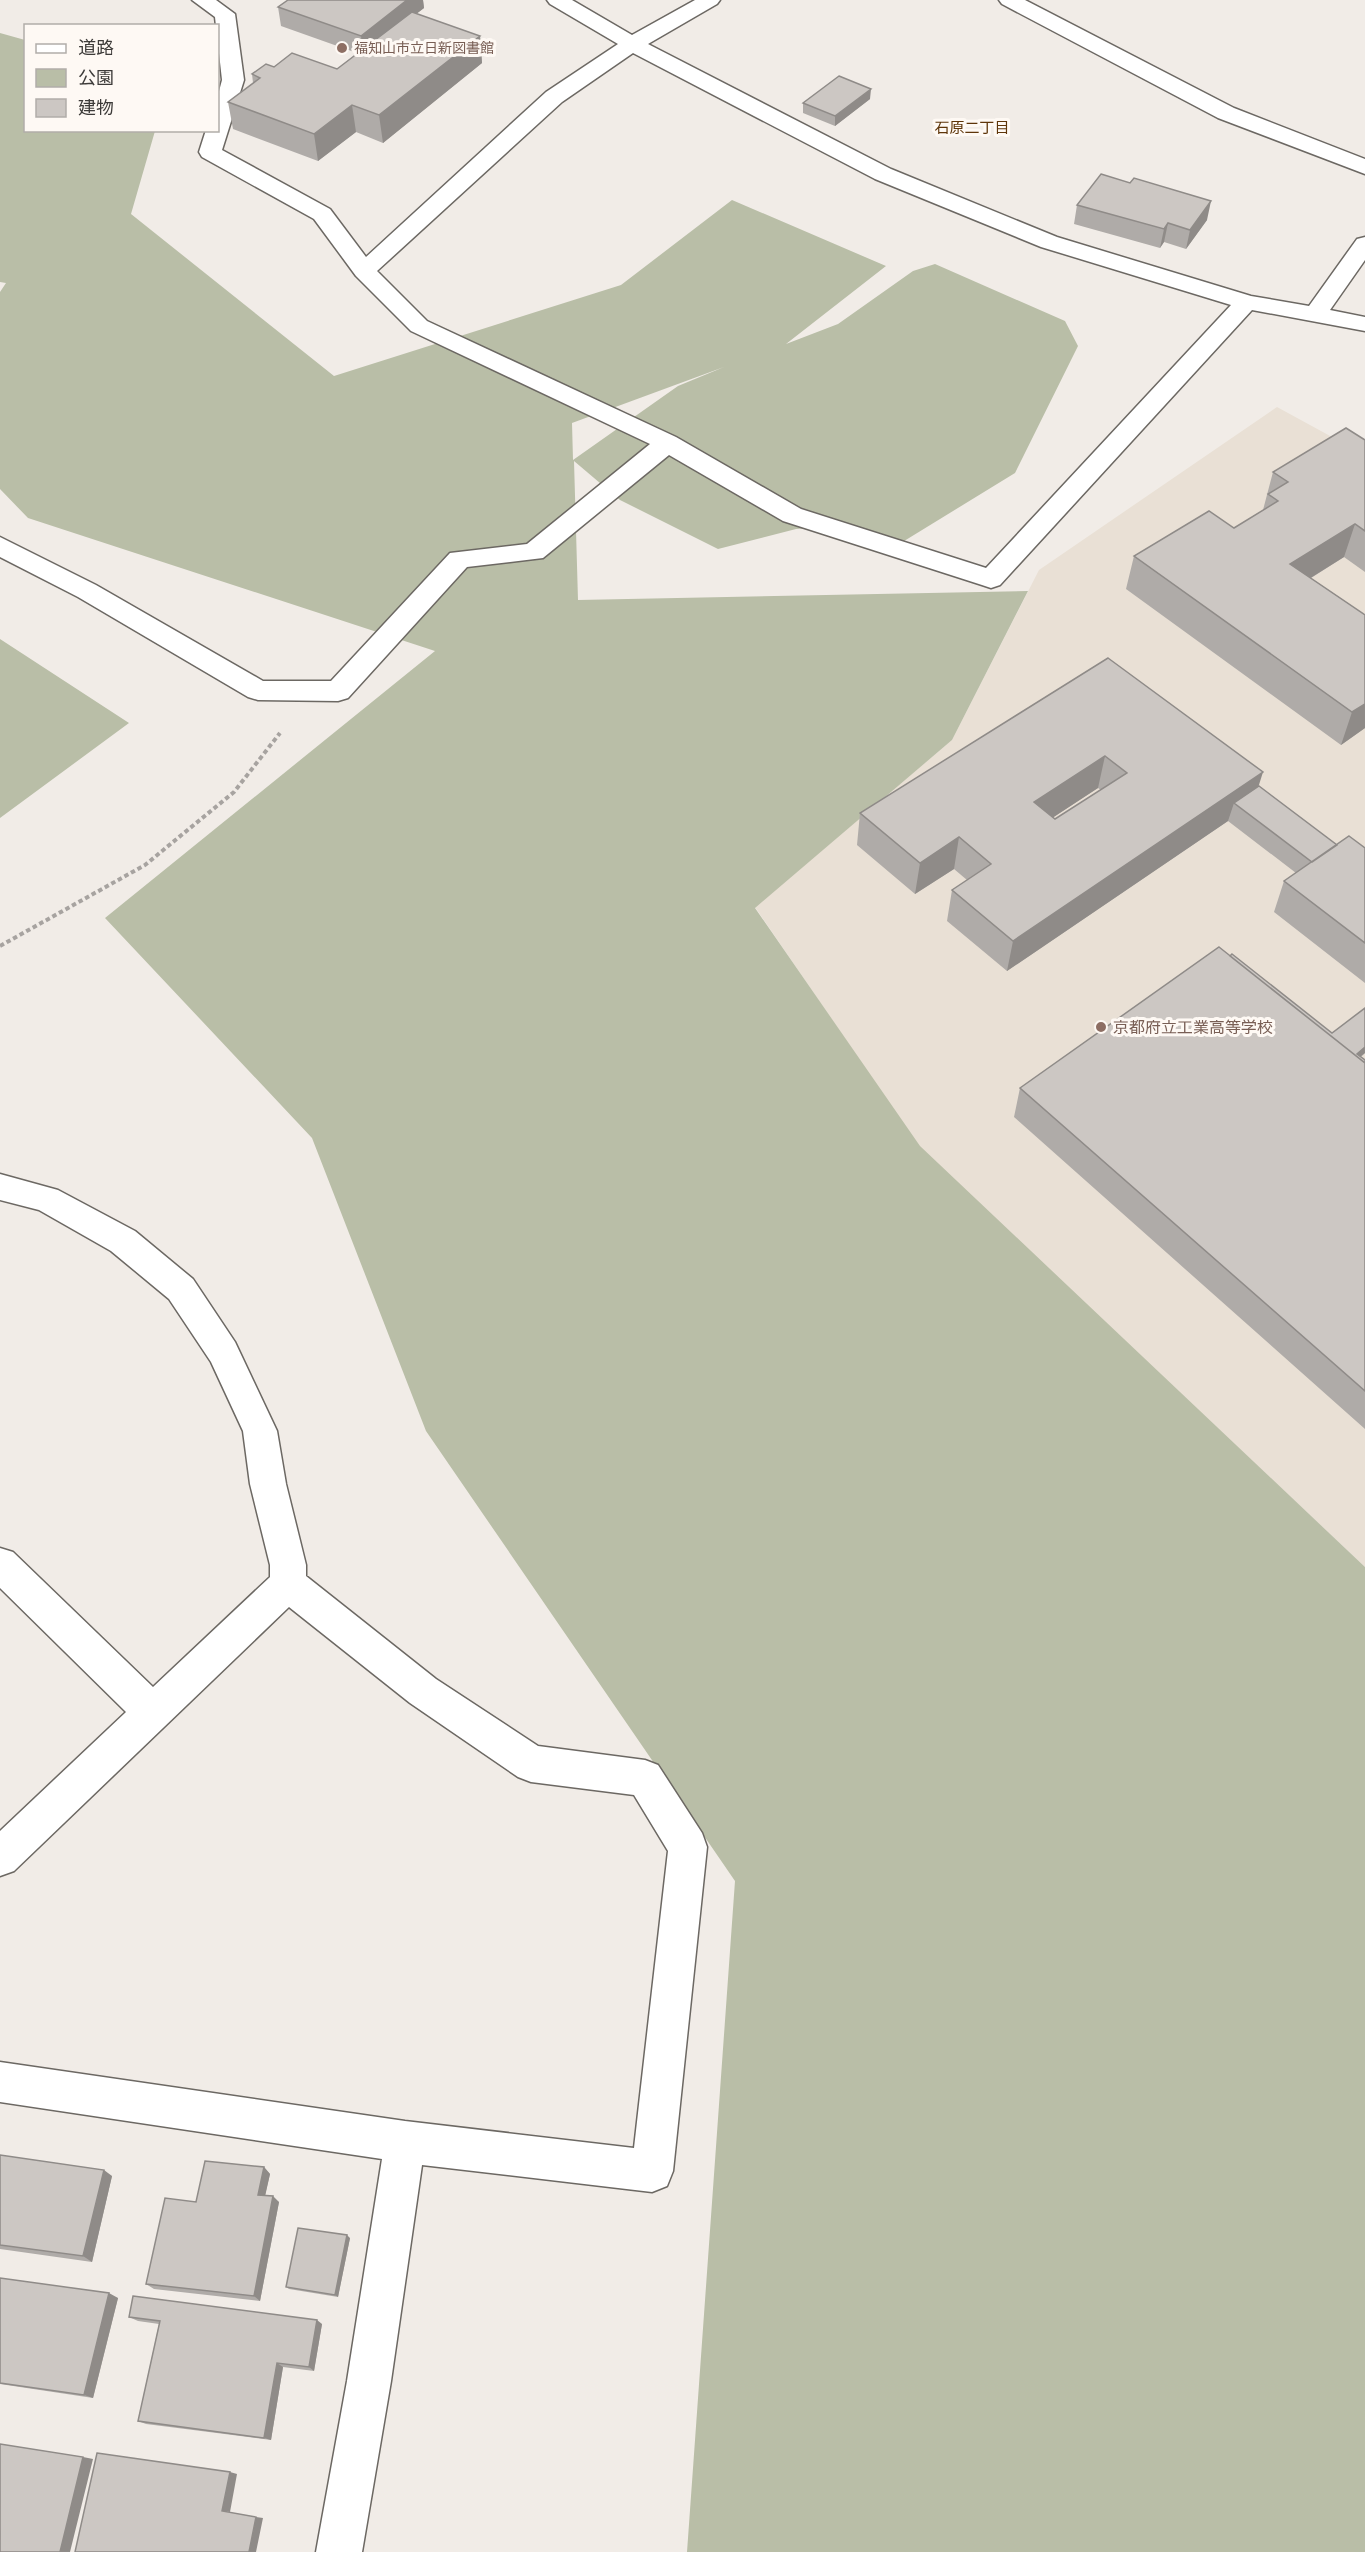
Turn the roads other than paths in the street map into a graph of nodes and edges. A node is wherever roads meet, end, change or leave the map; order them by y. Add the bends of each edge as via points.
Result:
1 (202, 0) edge
2 (557, 0) edge
3 (710, 0) edge
4 (1009, 0) edge
5 (632, 44) junction
6 (219, 123) edge
7 (216, 132) edge
8 (1365, 167) edge
9 (1365, 244) edge
10 (364, 272) junction
11 (1247, 302) junction
12 (1316, 313) junction
13 (1365, 324) edge
14 (667, 443) junction
15 (0, 546) edge
16 (0, 1187) edge
17 (0, 1564) edge
18 (288, 1584) junction
19 (152, 1712) junction
20 (0, 1857) edge
21 (0, 2082) edge
22 (405, 2142) junction
23 (339, 2552) edge

1 - 6 street via 225,14 233,80
2 - 5 street
3 - 5 street
4 - 8 street via 1226,113
5 - 10 street via 554,97
5 - 11 street via 894,179 1049,242
7 - 10 street via 210,152 322,214
9 - 12 street
10 - 14 street via 419,326
11 - 12 street
11 - 14 street via 991,579 792,515
12 - 13 street
14 - 15 street via 534,552 459,559 338,691 258,690 87,591
16 - 18 street via 47,1199 123,1241 180,1288 223,1352 260,1431 268,1484 288,1565
17 - 19 street
18 - 19 street
18 - 22 street via 423,1691 531,1764 645,1778 688,1847 652,2171
19 - 20 street
21 - 22 street
22 - 23 street

